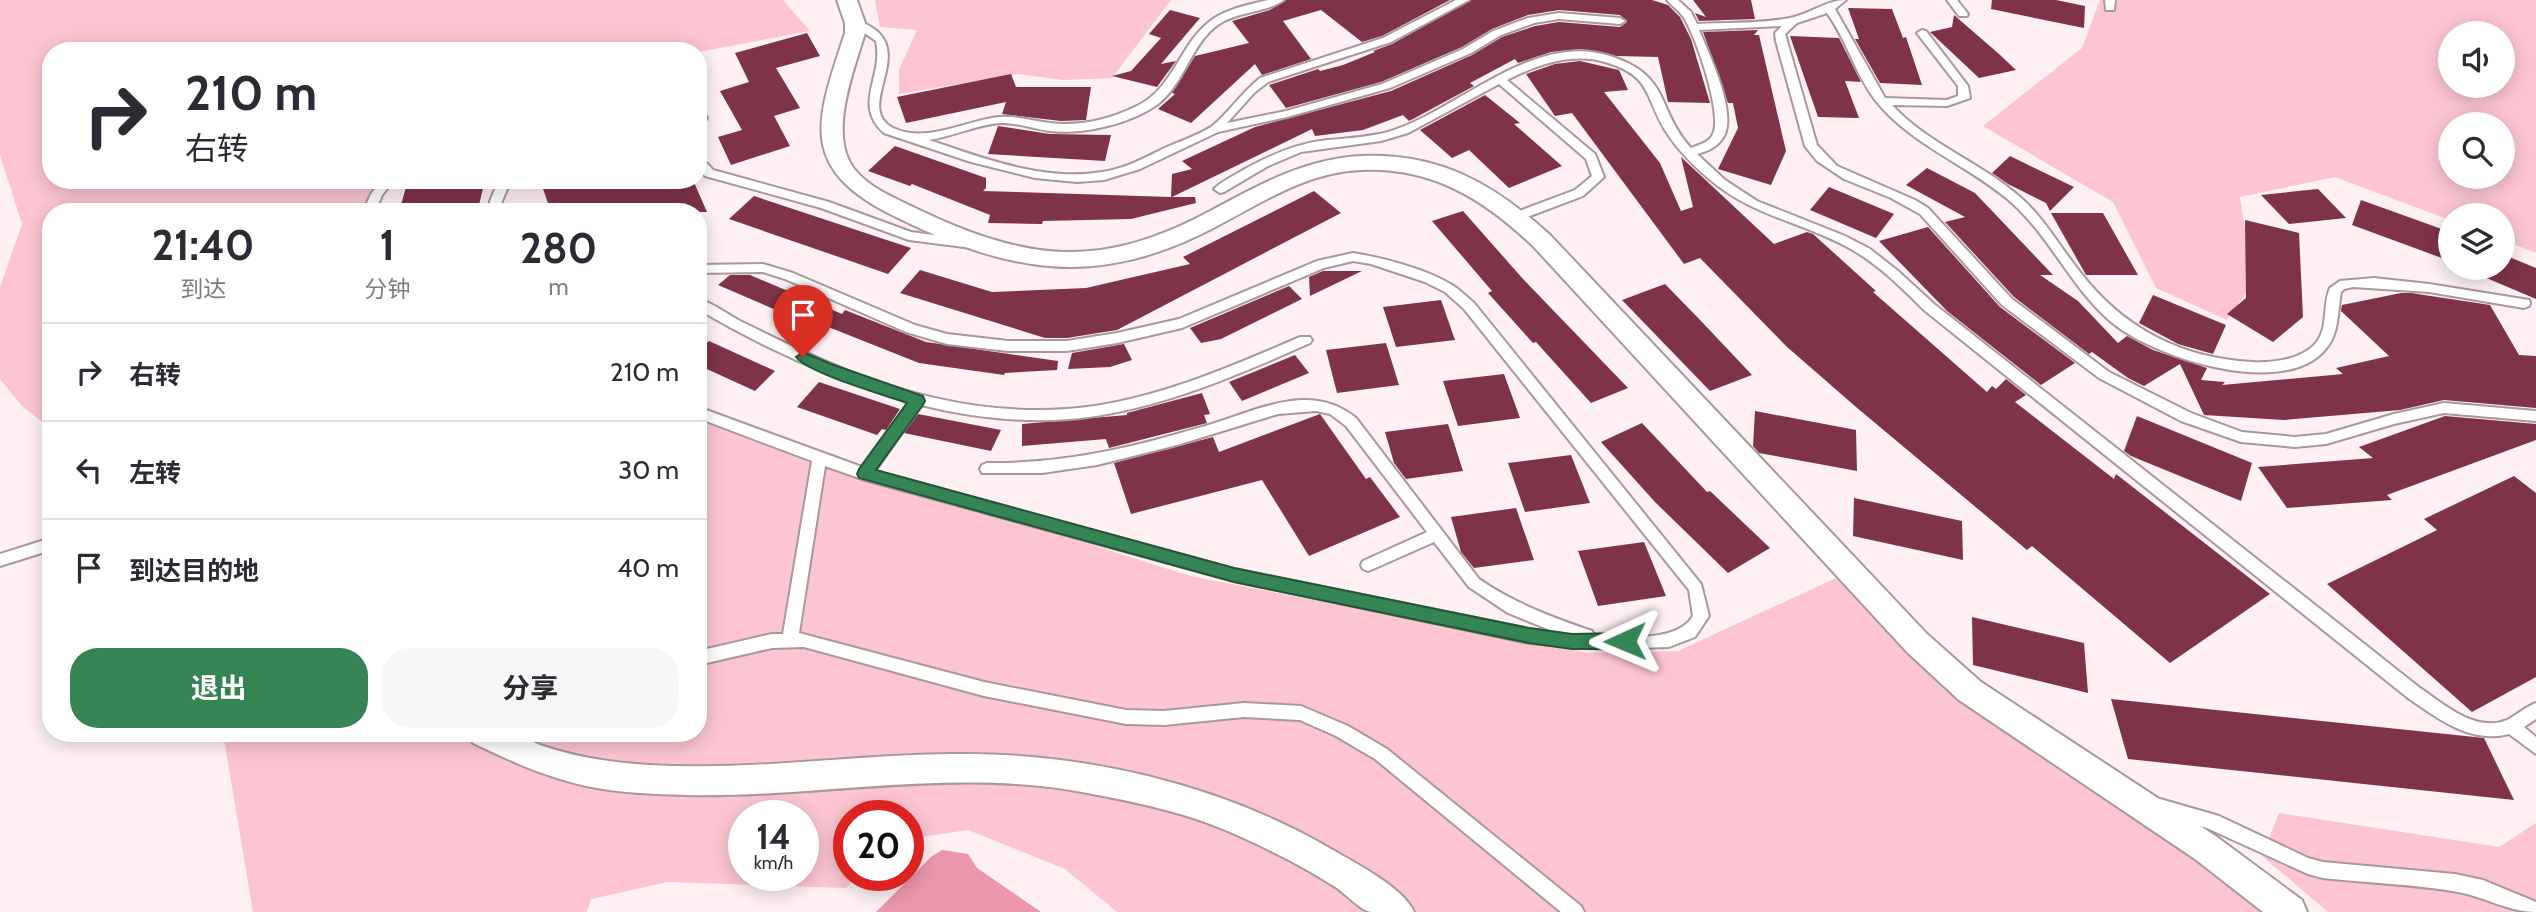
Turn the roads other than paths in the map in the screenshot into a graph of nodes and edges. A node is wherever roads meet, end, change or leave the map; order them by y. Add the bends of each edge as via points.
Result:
1 (1279, 0) edge
2 (1464, 0) edge
3 (1672, 0) edge
4 (1841, 0) edge
5 (1952, 0) edge
6 (1829, 8) junction
7 (851, 11) edge
8 (1963, 14) dead end
9 (1620, 21) dead end
10 (1793, 21) junction
11 (1693, 27) junction
12 (1922, 33) dead end
13 (1500, 79) junction
14 (1882, 101) junction
15 (1215, 129) junction
16 (894, 132) junction
17 (1690, 152) junction
18 (707, 171) edge
19 (1220, 189) dead end
20 (1518, 216) junction
21 (994, 247) junction
22 (707, 269) edge
23 (2524, 303) dead end
24 (707, 308) edge
25 (1305, 340) dead end
26 (917, 401) junction
27 (707, 415) edge
28 (2536, 416) edge
29 (819, 458) junction
30 (987, 469) dead end
31 (865, 474) junction
32 (1437, 534) junction
33 (42, 547) edge
34 (0, 559) edge
35 (1368, 565) dead end
36 (790, 641) junction
37 (1605, 641) junction
38 (707, 657) edge
39 (2536, 710) edge
40 (2511, 726) junction
41 (502, 742) edge
42 (2536, 747) edge
43 (2134, 801) junction
44 (2536, 911) edge
45 (1397, 912) edge
46 (1575, 912) edge
47 (2290, 912) edge

1 - 16 lane via 1211,25 1166,90 1154,102 1124,115 1069,127 1003,120 936,135
2 - 15 lane via 1387,40 1265,80
3 - 11 lane
4 - 6 lane
5 - 8 lane
6 - 10 lane
6 - 14 lane via 1849,36
7 - 16 lane via 880,38 883,62 873,110 876,120
7 - 21 street via 855,33 831,112 842,170 855,184 897,208
9 - 15 lane via 1559,16 1532,20 1386,86
10 - 11 lane
10 - 28 lane via 1780,33 1781,41 1816,154 1851,176 1910,200 2007,302 2104,375 2186,417 2241,437 2271,441 2326,439 2444,408
11 - 17 lane via 1721,116 1713,142
12 - 14 lane via 1963,86 1965,98 1947,103
13 - 17 lane via 1534,61 1557,57 1599,57 1625,65 1654,90 1670,127
13 - 19 lane via 1404,130 1289,152
13 - 20 lane via 1591,157 1598,177 1579,193
14 - 23 lane via 1911,128 2022,206 2084,286 2121,324 2182,353 2243,367 2293,362 2329,338 2334,290 2351,283
15 - 16 lane via 1122,171 1077,178 1007,168
17 - 40 lane via 1737,195 1872,257 1928,307 2414,693 2482,731
18 - 21 lane via 825,205 909,236
20 - 21 street via 1480,188 1438,171 1398,163 1357,163 1294,175 1192,230 1123,255 1041,258
20 - 43 street via 1917,643 1970,691
22 - 37 lane via 763,268 947,339 1037,347 1117,338 1182,323 1335,260 1373,260 1429,279 1469,306 1696,588 1701,616 1683,636
24 - 26 lane via 826,368
25 - 26 lane via 1173,390 1071,414 1010,414
26 - 31 lane
27 - 29 lane
29 - 31 lane
29 - 36 lane
30 - 32 lane via 1062,466 1165,444 1288,406 1323,405 1351,422
31 - 37 lane via 1234,575 1529,636
32 - 35 lane
32 - 37 lane via 1474,583 1494,598 1548,625
33 - 34 lane
36 - 38 lane
36 - 46 lane via 824,645 984,689 1126,718 1244,710 1301,713 1381,754
39 - 40 lane
40 - 42 lane
41 - 45 street via 535,759 579,772 639,778 728,780 952,768 1006,769 1111,782 1206,808 1287,841 1340,869
43 - 44 lane via 2215,822 2303,866 2455,883
43 - 47 street

